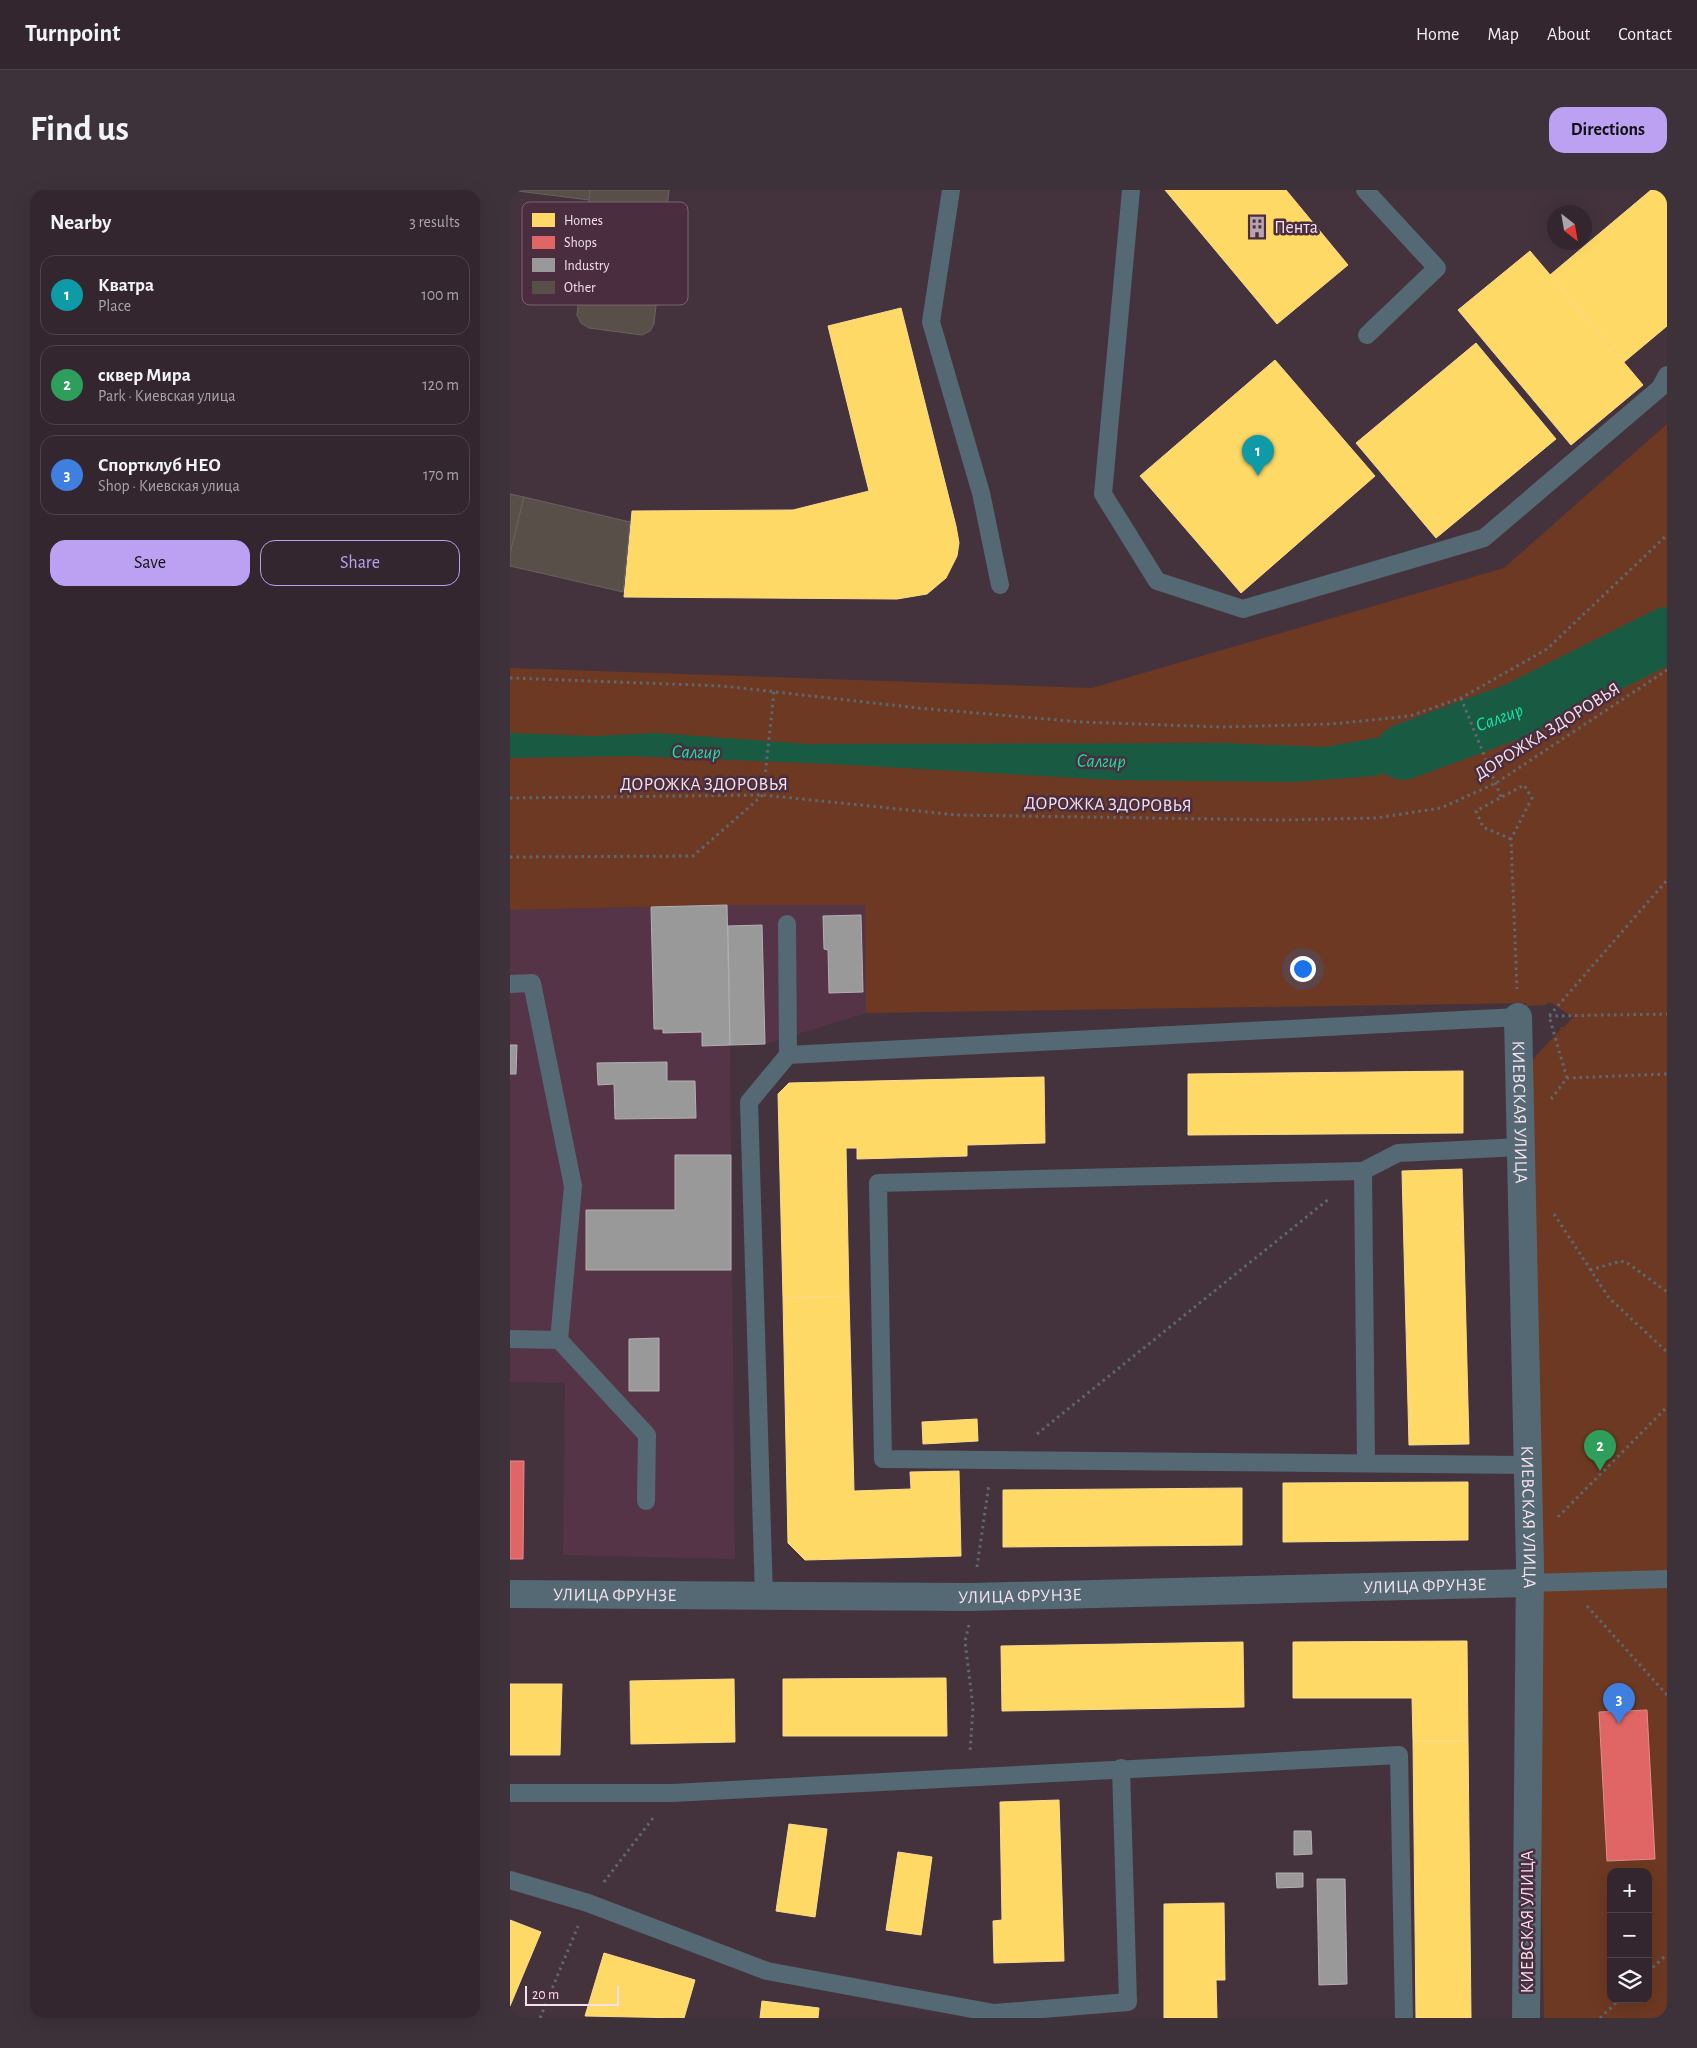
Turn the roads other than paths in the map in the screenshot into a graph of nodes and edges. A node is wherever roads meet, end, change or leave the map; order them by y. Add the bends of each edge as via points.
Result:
1 (952, 190) edge
2 (1131, 190) edge
3 (1365, 190) edge
4 (1367, 335) dead end
5 (1667, 375) edge
6 (1000, 585) dead end
7 (787, 924) dead end
8 (510, 984) edge
9 (1518, 1017) joint
10 (788, 1055) junction
11 (1520, 1147) junction
12 (1363, 1171) junction
13 (510, 1339) edge
14 (559, 1340) junction
15 (1366, 1462) junction
16 (1529, 1465) junction
17 (646, 1501) dead end
18 (1667, 1579) edge
19 (1529, 1583) junction
20 (510, 1594) edge
21 (764, 1597) junction
22 (1121, 1768) junction
23 (510, 1793) edge
24 (510, 1880) edge
25 (1404, 2018) edge
26 (1526, 2018) edge

1 - 6 lane via 931,322 981,493
2 - 5 lane via 1104,494 1156,581 1243,609 1484,538 1660,388
3 - 4 lane via 1437,268
7 - 10 lane
8 - 14 lane via 532,983 573,1186
9 - 10 lane
9 - 11 street, КИЕВСКАЯ УЛИЦА
10 - 21 lane via 749,1102
11 - 12 lane via 1398,1153
11 - 16 street, КИЕВСКАЯ УЛИЦА
12 - 15 lane
12 - 15 lane via 878,1183 883,1459
13 - 14 lane
14 - 17 lane via 647,1435
15 - 16 lane
16 - 19 street, КИЕВСКАЯ УЛИЦА
18 - 19 lane
19 - 21 street, УЛИЦА ФРУНЗЕ via 972,1596
19 - 26 street, КИЕВСКАЯ УЛИЦА
20 - 21 street, УЛИЦА ФРУНЗЕ
22 - 23 lane via 969,1779 672,1793
22 - 24 lane via 1128,2002 994,2013 767,1970 588,1903
22 - 25 lane via 1399,1755

